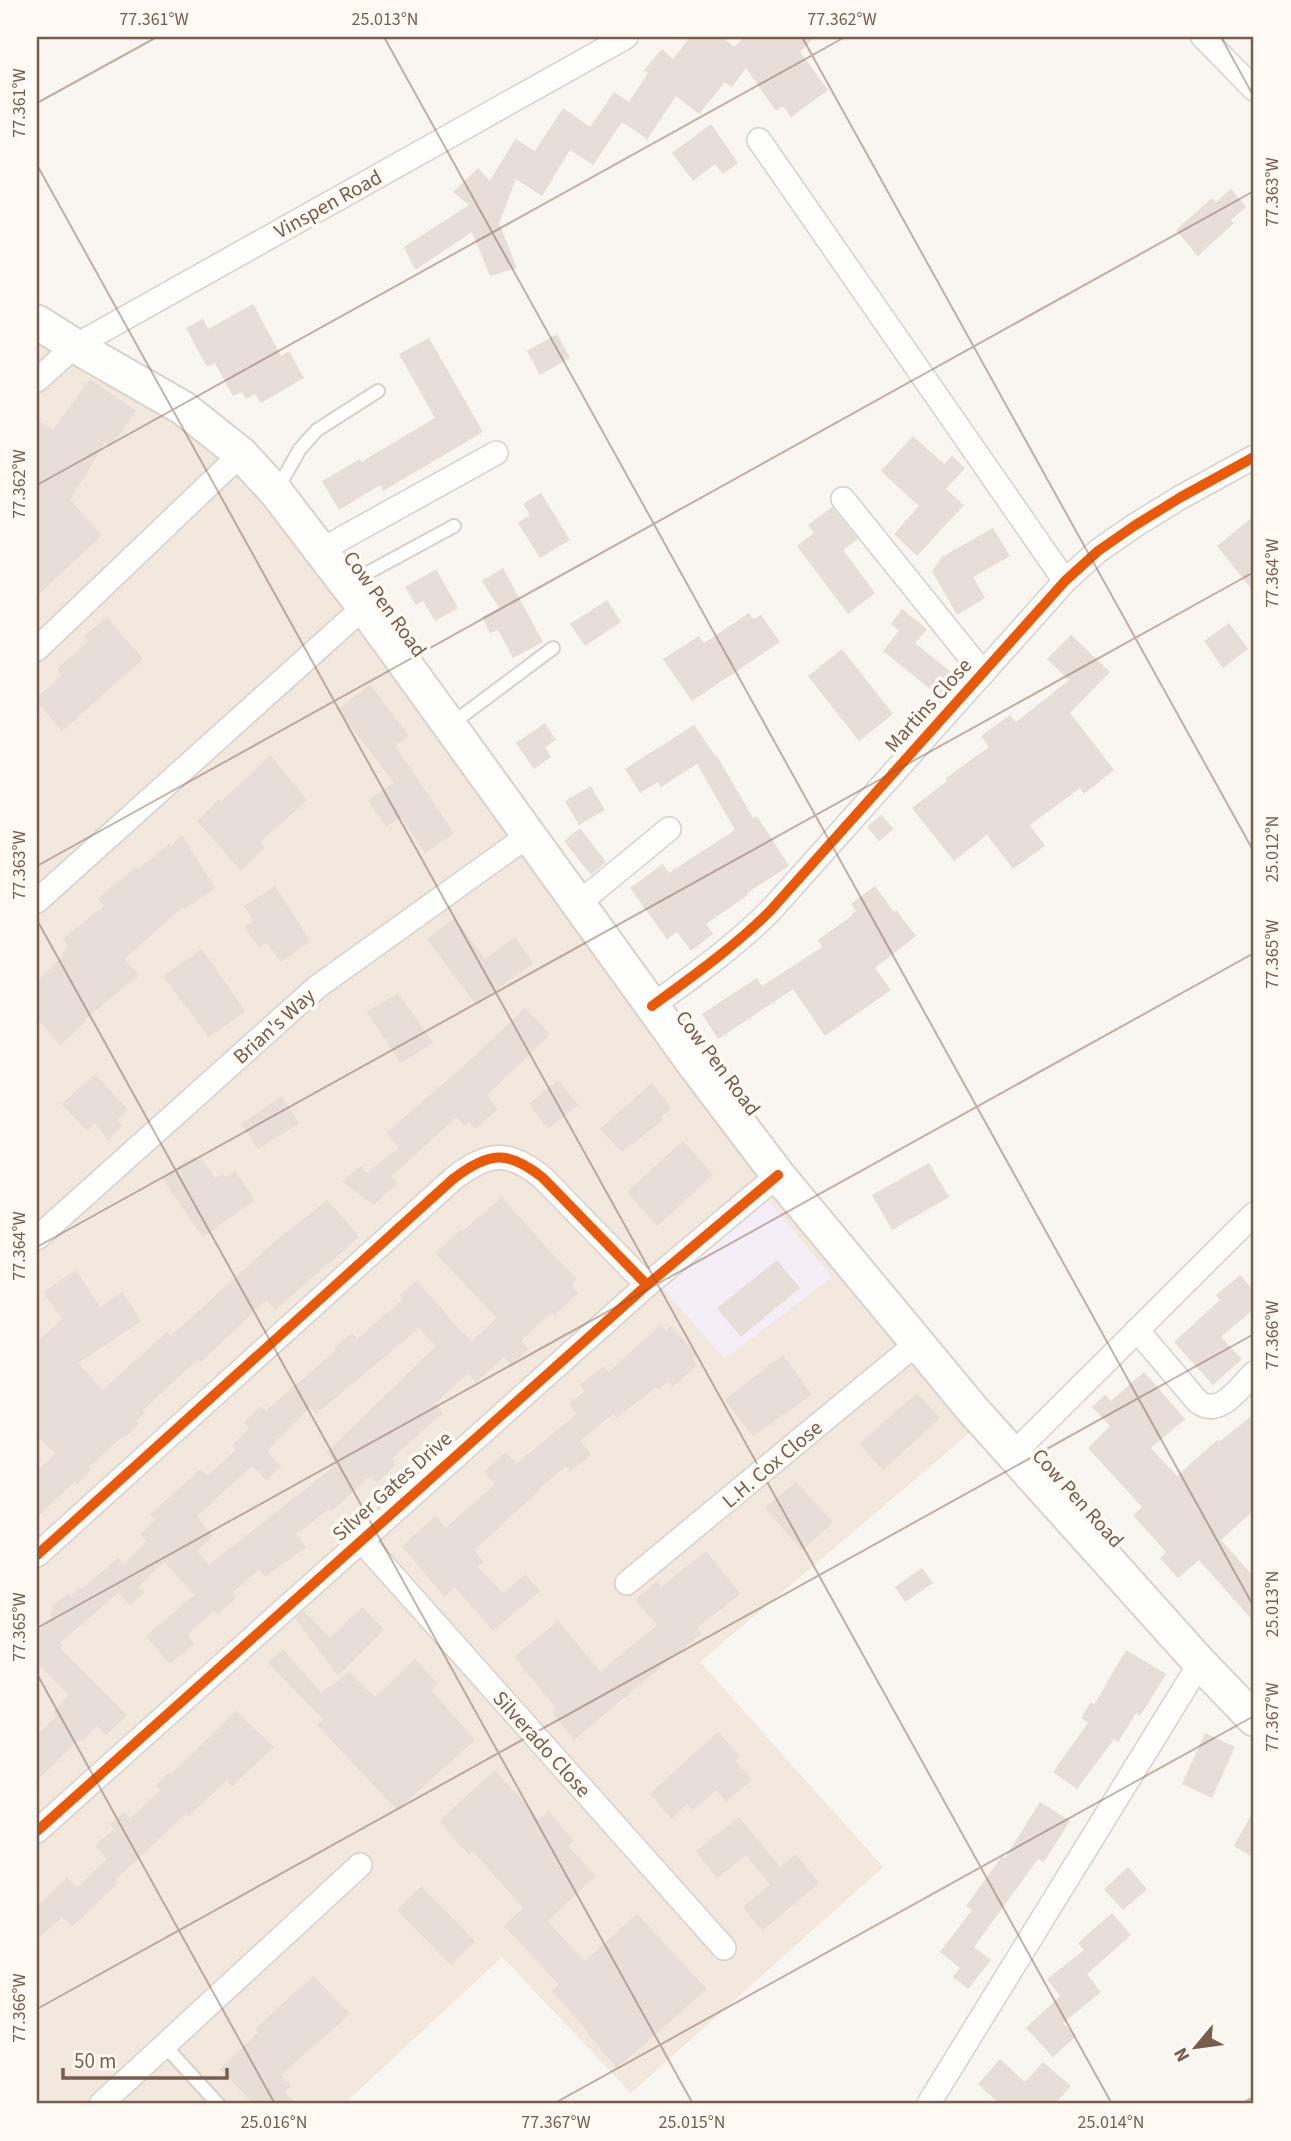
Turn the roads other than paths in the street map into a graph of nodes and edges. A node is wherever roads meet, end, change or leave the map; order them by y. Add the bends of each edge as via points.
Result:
1 (626, 37) edge
2 (1203, 37) edge
3 (1254, 89) edge
4 (759, 140) dead end
5 (37, 322) edge
6 (75, 346) junction
7 (37, 380) edge
8 (378, 391) dead end
9 (496, 453) dead end
10 (241, 454) junction
11 (1254, 457) edge
12 (276, 492) junction
13 (843, 499) dead end
14 (454, 526) dead end
15 (321, 550) junction
16 (1065, 581) junction
17 (355, 595) junction
18 (553, 648) dead end
19 (37, 649) edge
20 (984, 673) junction
21 (450, 726) junction
22 (669, 829) dead end
23 (529, 835) junction
24 (37, 901) edge
25 (579, 903) junction
26 (652, 1006) junction
27 (778, 1175) junction
28 (1254, 1214) edge
29 (37, 1238) edge
30 (647, 1284) junction
31 (1137, 1330) junction
32 (916, 1344) junction
33 (1254, 1373) edge
34 (1013, 1454) junction
35 (360, 1539) junction
36 (37, 1555) edge
37 (627, 1583) dead end
38 (1200, 1663) junction
39 (1254, 1719) edge
40 (37, 1831) edge
41 (360, 1866) dead end
42 (724, 1948) dead end
43 (165, 2046) junction
44 (929, 2103) edge
45 (101, 2104) edge
46 (218, 2104) edge

1 - 6 street, Vinspen Road
2 - 3 street
4 - 16 street
5 - 6 main road, Cow Pen Road
6 - 7 street, Vinspen Road
6 - 10 main road, Cow Pen Road via 183,408
8 - 12 lane via 317,430 300,449
9 - 15 street
10 - 12 main road, Cow Pen Road
10 - 19 street
11 - 16 street, Martins Close via 1134,526
12 - 15 main road, Cow Pen Road
13 - 20 street
14 - 17 lane
15 - 17 main road, Cow Pen Road
16 - 20 street, Martins Close
17 - 21 main road, Cow Pen Road
17 - 24 street
18 - 21 lane
20 - 26 street, Martins Close via 770,911 709,965
21 - 23 main road, Cow Pen Road
22 - 25 street
23 - 25 main road, Cow Pen Road
23 - 29 street, Brian's Way via 317,987
25 - 26 main road, Cow Pen Road
26 - 27 main road, Cow Pen Road
27 - 30 street, Silver Gates Drive
27 - 32 main road, Cow Pen Road
28 - 31 street
30 - 35 street, Silver Gates Drive
30 - 36 street via 530,1167 512,1158 480,1162 453,1179
31 - 33 street via 1205,1407 1220,1406
31 - 34 street
32 - 34 main road, Cow Pen Road
32 - 37 street, L.H. Cox Close
34 - 38 main road, Cow Pen Road
35 - 40 street, Silver Gates Drive
35 - 42 street, Silverado Close
38 - 39 main road, Cow Pen Road
38 - 44 street
41 - 43 street
43 - 45 street
43 - 46 lane

